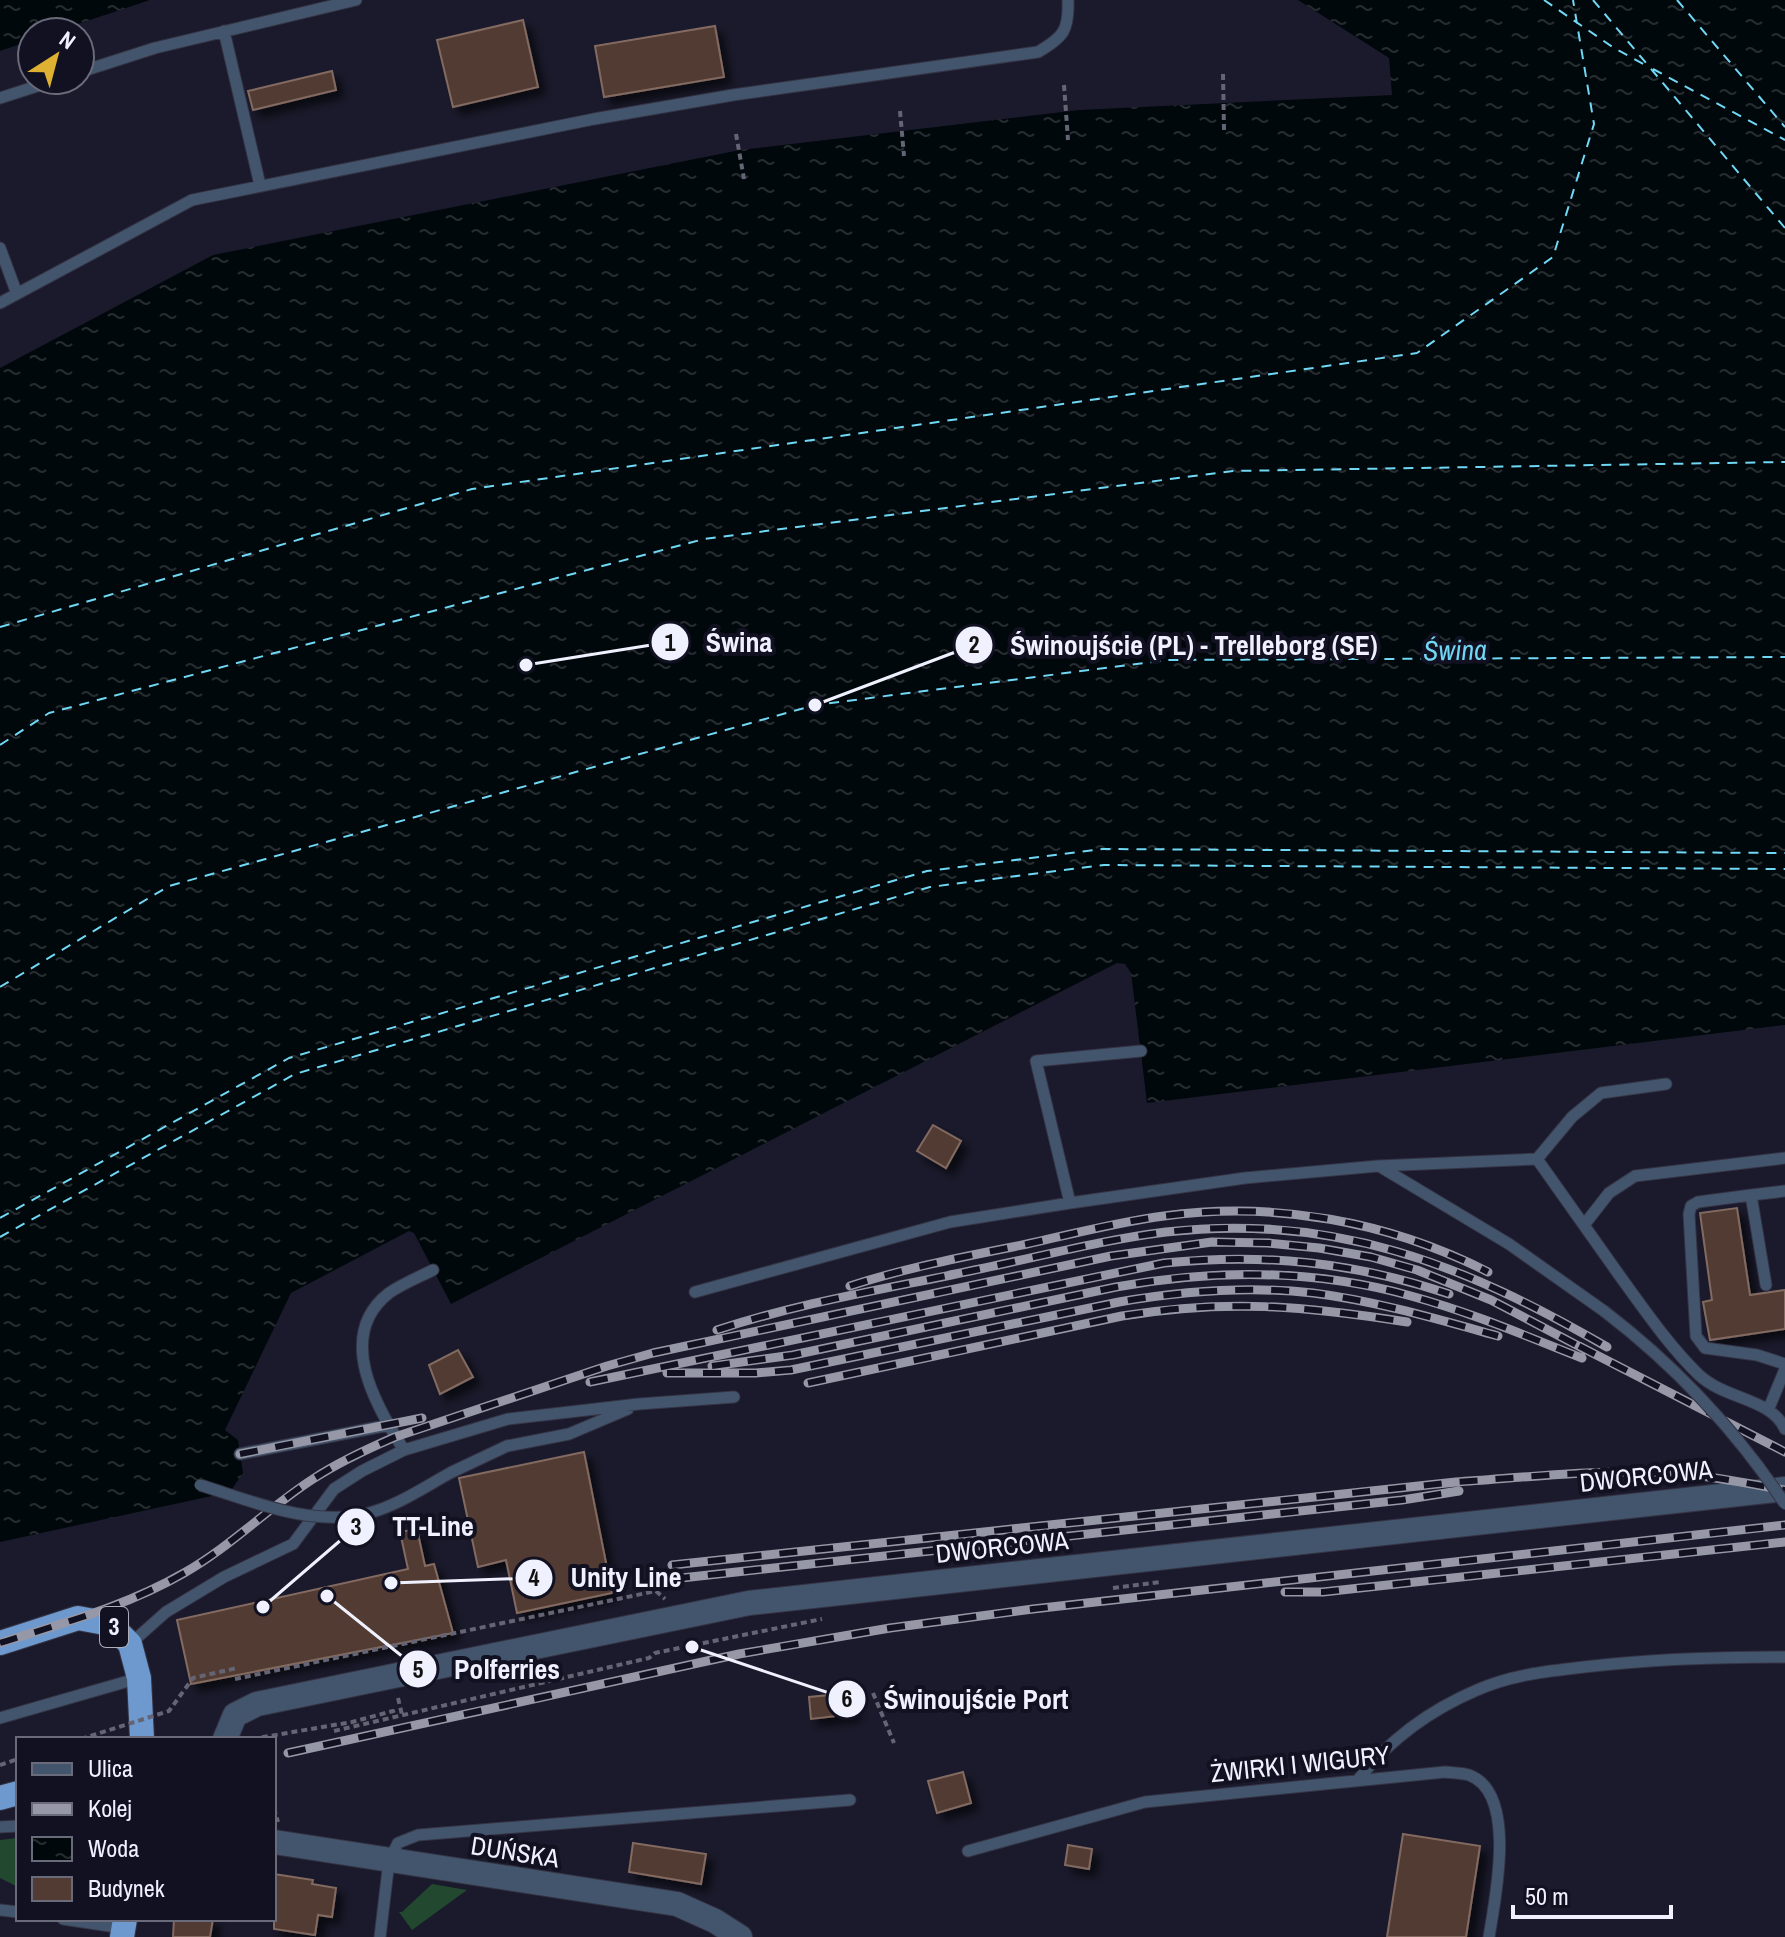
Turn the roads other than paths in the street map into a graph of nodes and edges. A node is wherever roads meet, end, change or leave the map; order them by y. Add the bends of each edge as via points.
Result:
1 (356, 0) edge
2 (1068, 0) edge
3 (224, 31) junction
4 (96, 67) edge
5 (260, 185) junction
6 (0, 248) edge
7 (17, 294) junction
8 (0, 303) edge
9 (1141, 1051) dead end
10 (1666, 1084) dead end
11 (1785, 1158) edge
12 (1537, 1159) junction
13 (1378, 1166) junction
14 (1785, 1191) edge
15 (1751, 1195) junction
16 (1070, 1203) junction
17 (1584, 1225) junction
18 (433, 1270) dead end
19 (1766, 1285) dead end
20 (695, 1292) dead end
21 (1785, 1366) edge
22 (734, 1397) dead end
23 (639, 1404) junction
24 (1769, 1408) junction
25 (389, 1425) junction
26 (1785, 1429) edge
27 (404, 1450) junction
28 (240, 1454) dead end
29 (200, 1485) dead end
30 (1785, 1489) edge
31 (1785, 1504) edge
32 (0, 1643) edge
33 (130, 1644) junction
34 (1785, 1657) edge
35 (139, 1678) junction
36 (0, 1718) edge
37 (142, 1737) edge
38 (226, 1737) edge
39 (1357, 1781) junction
40 (850, 1800) dead end
41 (276, 1842) edge
42 (968, 1851) dead end
43 (389, 1861) junction
44 (76, 1921) edge
45 (123, 1928) edge
46 (380, 1937) edge
47 (740, 1937) edge
48 (1489, 1937) edge

1 - 3 lane
2 - 5 lane via 1060,40 1038,52 733,95
3 - 4 lane
3 - 5 lane
5 - 7 lane via 192,200
6 - 7 lane
7 - 8 lane
9 - 16 lane via 1036,1061
10 - 12 lane via 1601,1093 1572,1117
11 - 17 lane via 1635,1176 1609,1193
12 - 13 lane
12 - 17 lane
13 - 16 lane
13 - 31 lane, bridge via 1509,1244 1661,1358 1712,1409
14 - 15 lane
15 - 19 lane
15 - 21 lane via 1691,1206 1696,1336 1705,1348 1757,1355
16 - 20 lane via 950,1222
17 - 24 lane via 1649,1318 1700,1376 1724,1393
18 - 25 lane via 388,1294 366,1321 360,1350
21 - 24 lane
22 - 23 lane
23 - 27 lane via 508,1419
23 - 29 lane, bridge via 585,1429 507,1446 368,1513 291,1513
24 - 26 lane
25 - 27 lane
25 - 28 lane
27 - 33 lane via 334,1489 293,1544 166,1612
30 - 38 street, DWORCOWA via 749,1603 257,1704 235,1715
32 - 33 highway, 3 via 78,1618 110,1624
33 - 35 highway, 3
34 - 39 lane via 1646,1659 1536,1672 1477,1689 1387,1745
35 - 36 lane
35 - 37 highway, 3
39 - 42 lane, ŻWIRKI I WIGURY via 1145,1802
39 - 48 lane, ŻWIRKI I WIGURY via 1445,1772 1470,1776 1488,1789 1501,1849
40 - 43 lane via 418,1835 398,1843
41 - 43 street, DUŃSKA
43 - 46 lane
43 - 47 street, DUŃSKA via 677,1904
44 - 45 lane

